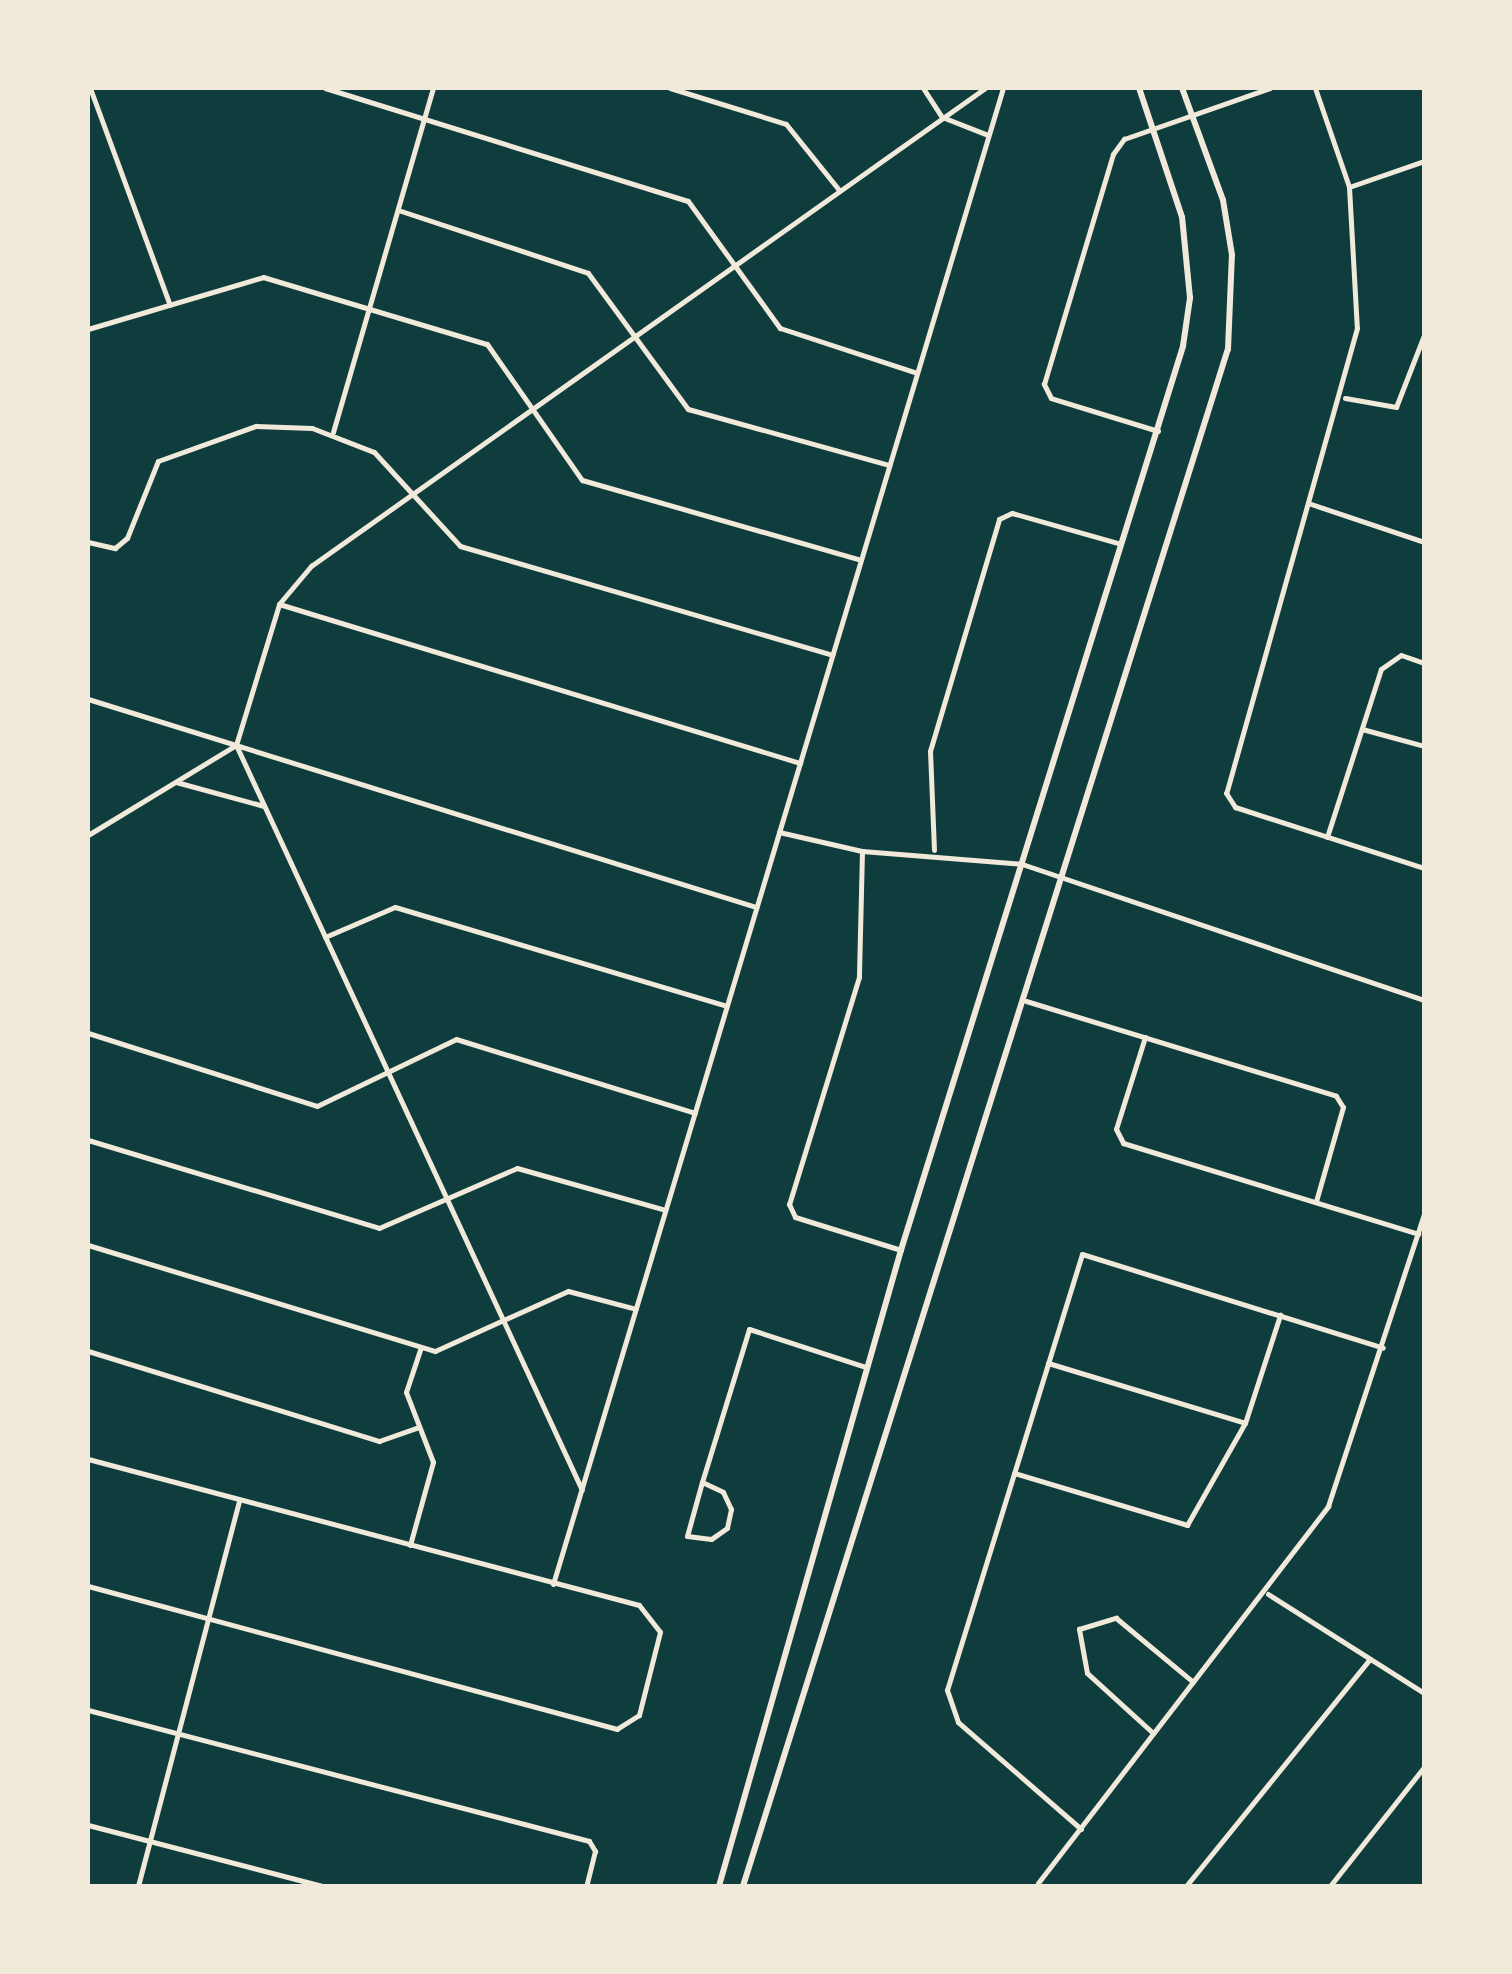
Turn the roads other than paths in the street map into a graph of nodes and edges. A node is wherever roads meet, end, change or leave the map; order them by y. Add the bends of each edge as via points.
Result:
1 (90, 88) edge
2 (325, 88) edge
3 (433, 88) edge
4 (670, 88) edge
5 (923, 88) edge
6 (985, 88) edge
7 (1003, 88) edge
8 (1138, 88) edge
9 (1182, 88) edge
10 (1270, 88) edge
11 (1315, 88) edge
12 (942, 116) junction
13 (1192, 116) junction
14 (423, 118) junction
15 (1152, 130) junction
16 (988, 135) junction
17 (1424, 161) edge
18 (1349, 187) junction
19 (839, 190) junction
20 (398, 210) junction
21 (736, 264) junction
22 (170, 305) junction
23 (368, 310) junction
24 (88, 329) edge
25 (1424, 335) edge
26 (634, 336) junction
27 (917, 374) junction
28 (1343, 398) junction
29 (532, 408) junction
30 (1158, 431) junction
31 (332, 432) junction
32 (889, 465) junction
33 (416, 491) junction
34 (1310, 504) junction
35 (88, 542) edge
36 (1424, 542) edge
37 (1124, 545) junction
38 (861, 560) junction
39 (279, 604) junction
40 (832, 655) junction
41 (1424, 663) edge
42 (88, 698) edge
43 (1362, 729) junction
44 (236, 746) junction
45 (1424, 746) edge
46 (800, 763) junction
47 (176, 782) junction
48 (264, 806) junction
49 (779, 832) junction
50 (88, 836) edge
51 (1328, 837) junction
52 (934, 850) junction
53 (862, 852) junction
54 (1022, 864) junction
55 (1424, 868) edge
56 (1064, 879) junction
57 (756, 907) junction
58 (325, 937) junction
59 (1424, 1000) edge
60 (1026, 1001) junction
61 (727, 1006) junction
62 (88, 1034) edge
63 (1145, 1037) junction
64 (388, 1073) junction
65 (695, 1113) junction
66 (88, 1140) edge
67 (446, 1199) junction
68 (1316, 1200) junction
69 (666, 1210) junction
70 (1424, 1214) edge
71 (1418, 1234) junction
72 (88, 1245) edge
73 (900, 1250) junction
74 (636, 1309) junction
75 (1280, 1315) junction
76 (502, 1319) junction
77 (421, 1347) junction
78 (1383, 1348) junction
79 (88, 1351) edge
80 (1048, 1363) junction
81 (866, 1367) junction
82 (1246, 1422) junction
83 (420, 1426) junction
84 (88, 1458) edge
85 (1013, 1473) junction
86 (702, 1482) junction
87 (582, 1490) junction
88 (239, 1500) junction
89 (410, 1545) junction
90 (553, 1584) junction
91 (88, 1586) edge
92 (1268, 1594) junction
93 (208, 1618) junction
94 (1369, 1660) junction
95 (1193, 1682) junction
96 (1424, 1693) edge
97 (88, 1710) edge
98 (1154, 1733) junction
99 (178, 1734) junction
100 (1424, 1767) edge
101 (88, 1825) edge
102 (1081, 1829) junction
103 (150, 1841) junction
104 (1038, 1882) dead end
105 (138, 1886) edge
106 (322, 1886) edge
107 (586, 1886) edge
108 (719, 1886) edge
109 (743, 1886) edge
110 (1186, 1886) edge
111 (1330, 1886) edge

1 - 22 street
2 - 14 street
3 - 14 street
4 - 19 street via 786,124
5 - 12 street
6 - 12 street
7 - 16 street
8 - 15 main road
9 - 13 main road
10 - 13 street
11 - 18 street
12 - 16 street
12 - 19 street
13 - 15 street
13 - 56 main road via 1232,255 1228,349
14 - 20 street
14 - 21 street via 688,201
15 - 30 main road via 1182,218 1190,298
15 - 30 street via 1124,139 1113,154 1044,384 1051,398
16 - 27 street
17 - 18 street
18 - 28 street via 1357,328
19 - 21 street
20 - 23 street
20 - 26 street via 588,273
21 - 26 street
21 - 27 street via 798,339
22 - 23 street via 245,276
22 - 24 street
23 - 29 street via 487,344
23 - 31 street
25 - 28 street via 1396,407
26 - 29 street
26 - 32 street via 688,408
27 - 32 street
28 - 34 street
29 - 33 street
29 - 38 street via 582,480
30 - 37 main road
31 - 33 street via 374,452
31 - 35 street via 256,426 158,461 127,538 115,548
32 - 38 street
33 - 39 street via 312,566
33 - 40 street via 460,546
34 - 36 street
34 - 51 street via 1226,793 1235,807
37 - 52 street via 1012,513 999,519 930,751
37 - 54 main road
38 - 40 street
39 - 44 street
39 - 46 street
40 - 46 street
41 - 43 street via 1388,658
42 - 44 street
43 - 45 street
43 - 51 street
44 - 47 street
44 - 48 street
44 - 57 street
46 - 49 street
47 - 48 street
47 - 50 street
48 - 58 street
49 - 53 street
49 - 57 street
51 - 55 street
52 - 53 street
52 - 54 street
53 - 73 street via 860,977 789,1204 795,1217
54 - 56 street
54 - 73 main road
56 - 59 street
56 - 60 main road
57 - 61 street
58 - 61 street via 395,907
58 - 64 street
60 - 63 street
60 - 109 main road
61 - 65 street
62 - 64 street via 317,1106
63 - 68 street via 1336,1096 1343,1107
63 - 68 street via 1116,1129 1123,1143
64 - 65 street via 456,1039
64 - 67 street
65 - 69 street
66 - 67 street via 372,1227
67 - 69 street via 524,1168
67 - 76 street
68 - 71 street
69 - 74 street
70 - 71 street
71 - 78 street
72 - 77 street
73 - 81 main road
74 - 76 street via 568,1291
74 - 87 street
75 - 78 street
75 - 80 street via 1082,1254
75 - 82 street
76 - 77 street via 435,1351
76 - 87 street
77 - 83 street via 406,1392
78 - 92 street via 1346,1469
79 - 83 street via 380,1441
80 - 82 street
80 - 85 street
81 - 86 street via 749,1329
81 - 108 main road
82 - 85 street via 1187,1526
83 - 89 street via 434,1462
84 - 88 street
85 - 102 street via 948,1700 958,1722
86 - 86 street via 687,1536 711,1539 727,1528 730,1509 723,1492
87 - 90 street
88 - 89 street
88 - 93 street
89 - 90 street
90 - 93 street via 655,1615 651,1670 638,1715 617,1729
91 - 93 street
92 - 94 street
92 - 95 street
93 - 99 street
94 - 96 street
94 - 110 street
95 - 98 street
95 - 98 street via 1116,1618 1079,1629 1087,1674
97 - 99 street
98 - 102 street
99 - 103 street
99 - 107 street via 589,1841 596,1850
100 - 111 street
101 - 103 street
102 - 104 street
103 - 105 street
103 - 106 street

